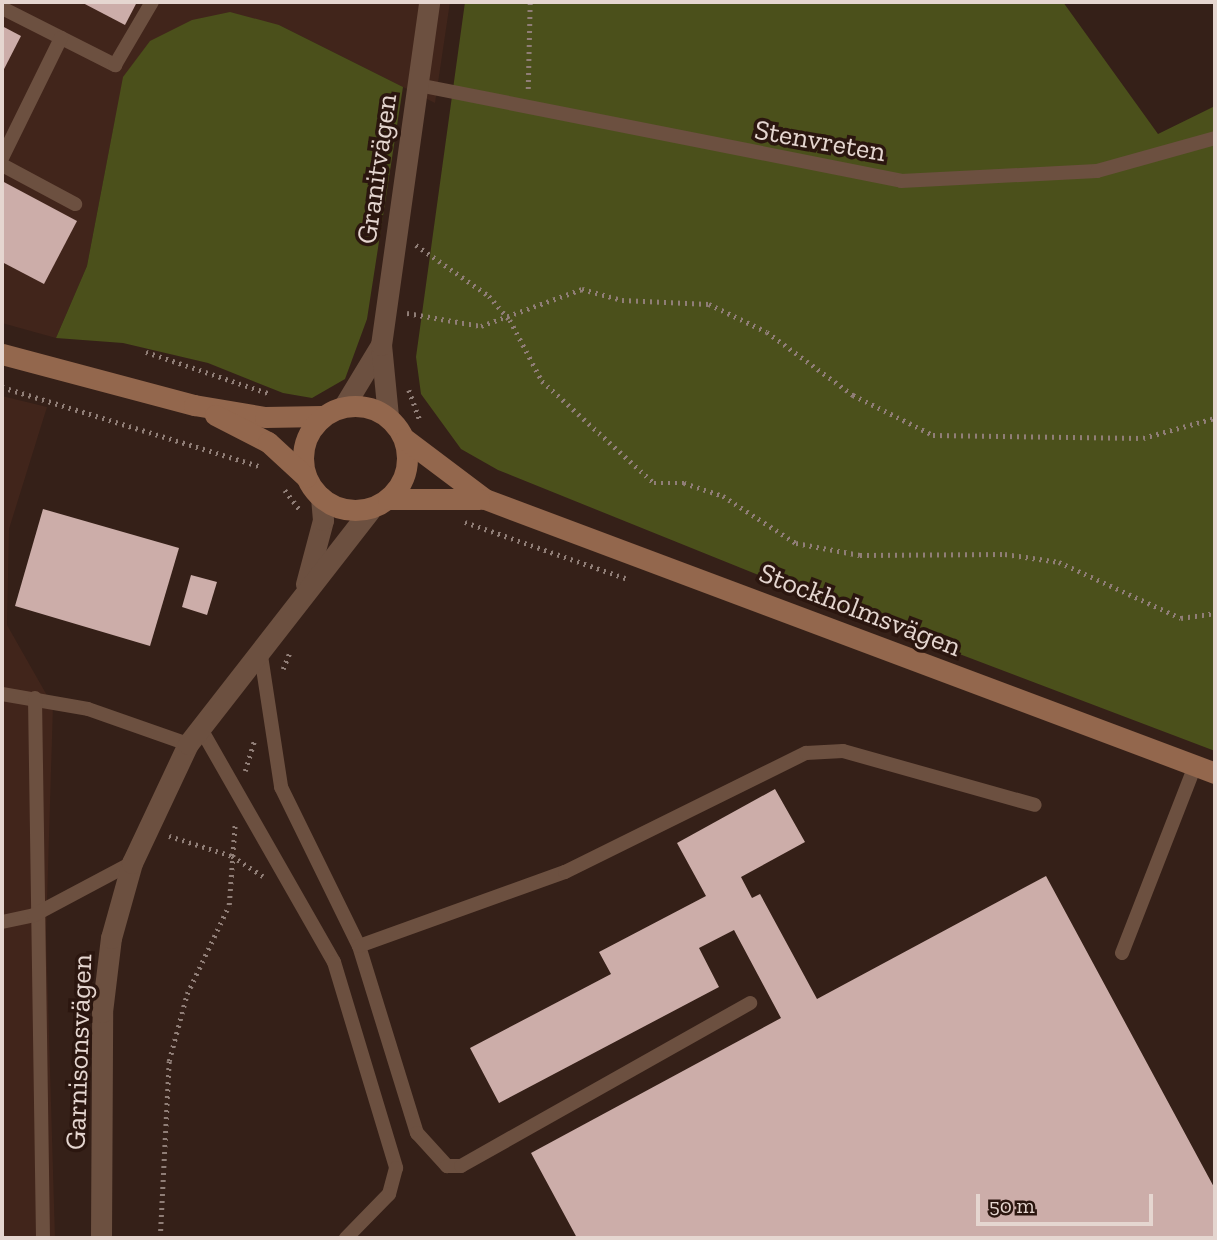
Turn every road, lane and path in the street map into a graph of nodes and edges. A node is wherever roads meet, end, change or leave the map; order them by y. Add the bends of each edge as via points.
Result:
1 (152, 2) edge
2 (429, 2) edge
3 (530, 2) edge
4 (2, 8) edge
5 (61, 38) junction
6 (418, 85) junction
7 (527, 108) junction
8 (1215, 138) edge
9 (2, 158) edge
10 (2, 165) edge
11 (75, 204) dead end
12 (418, 232) dead end
13 (416, 244) junction
14 (414, 258) dead end
15 (408, 299) dead end
16 (406, 313) junction
17 (510, 320) junction
18 (405, 323) dead end
19 (381, 345) junction
20 (146, 352) dead end
21 (2, 354) edge
22 (405, 378) dead end
23 (2, 387) edge
24 (282, 398) dead end
25 (194, 405) junction
26 (344, 406) junction
27 (322, 416) junction
28 (388, 416) junction
29 (1215, 418) edge
30 (427, 431) dead end
31 (405, 439) junction
32 (267, 471) dead end
33 (306, 477) junction
34 (280, 484) dead end
35 (321, 497) junction
36 (485, 499) junction
37 (379, 504) junction
38 (456, 519) dead end
39 (323, 520) junction
40 (640, 581) dead end
41 (306, 587) junction
42 (1215, 613) edge
43 (297, 642) dead end
44 (260, 649) junction
45 (2, 694) edge
46 (35, 698) junction
47 (267, 711) junction
48 (194, 736) junction
49 (1205, 770) edge
50 (240, 796) junction
51 (1035, 805) dead end
52 (145, 828) junction
53 (232, 856) junction
54 (132, 863) junction
55 (283, 881) junction
56 (34, 915) junction
57 (2, 922) edge
58 (359, 946) junction
59 (1122, 953) dead end
60 (750, 1003) dead end
61 (43, 1238) edge
62 (101, 1238) edge
63 (160, 1238) edge
64 (346, 1238) edge

1 - 5 lane via 115,65
2 - 6 street, Granitvägen
3 - 7 path
4 - 5 lane
5 - 9 lane
6 - 7 lane, Stenvreten
6 - 19 street, Granitvägen
7 - 8 lane, Stenvreten via 901,181 1097,171
10 - 11 lane
12 - 13 path
13 - 14 path
13 - 17 path via 460,270
15 - 16 path
16 - 17 path via 481,326
16 - 18 path
17 - 29 path via 547,298 582,289 622,300 709,304 757,326 853,395 933,435 1143,438
17 - 42 path via 542,381 654,483 684,483 723,496 796,542 860,555 1005,554 1059,562 1181,618
19 - 26 street, Granitvägen
19 - 28 street, Granitvägen
20 - 24 path
21 - 25 main road
22 - 30 path
23 - 32 path
25 - 27 main road via 265,417
25 - 33 main road via 268,442
26 - 27 main road
26 - 28 main road via 367,406
27 - 33 main road via 304,444
28 - 31 main road
31 - 36 main road, Stockholmsvägen
31 - 37 main road via 408,461
33 - 35 main road
34 - 39 path via 302,513
35 - 37 main road via 341,509
35 - 39 street, Garnisonsvägen
36 - 37 main road, Stockholmsvägen via 436,494
36 - 49 main road, Stockholmsvägen
37 - 41 street, Garnisonsvägen
38 - 40 path
39 - 41 street, Garnisonsvägen
41 - 44 street, Garnisonsvägen
43 - 47 path
44 - 47 lane
44 - 48 street, Garnisonsvägen
45 - 46 lane
46 - 48 lane
46 - 56 lane
47 - 50 path
47 - 58 lane via 281,787
48 - 50 lane
48 - 52 street, Garnisonsvägen
49 - 59 lane
50 - 53 path
50 - 55 lane
51 - 58 lane via 844,751 806,752 565,872
52 - 53 path
52 - 54 street, Garnisonsvägen
53 - 55 path
53 - 63 path via 229,905 187,994 169,1061
54 - 56 lane
54 - 62 street, Garnisonsvägen via 111,938 102,1012
55 - 64 lane via 334,962 396,1168 389,1194
56 - 57 lane
56 - 61 lane
58 - 60 lane via 417,1133 447,1166 461,1166

